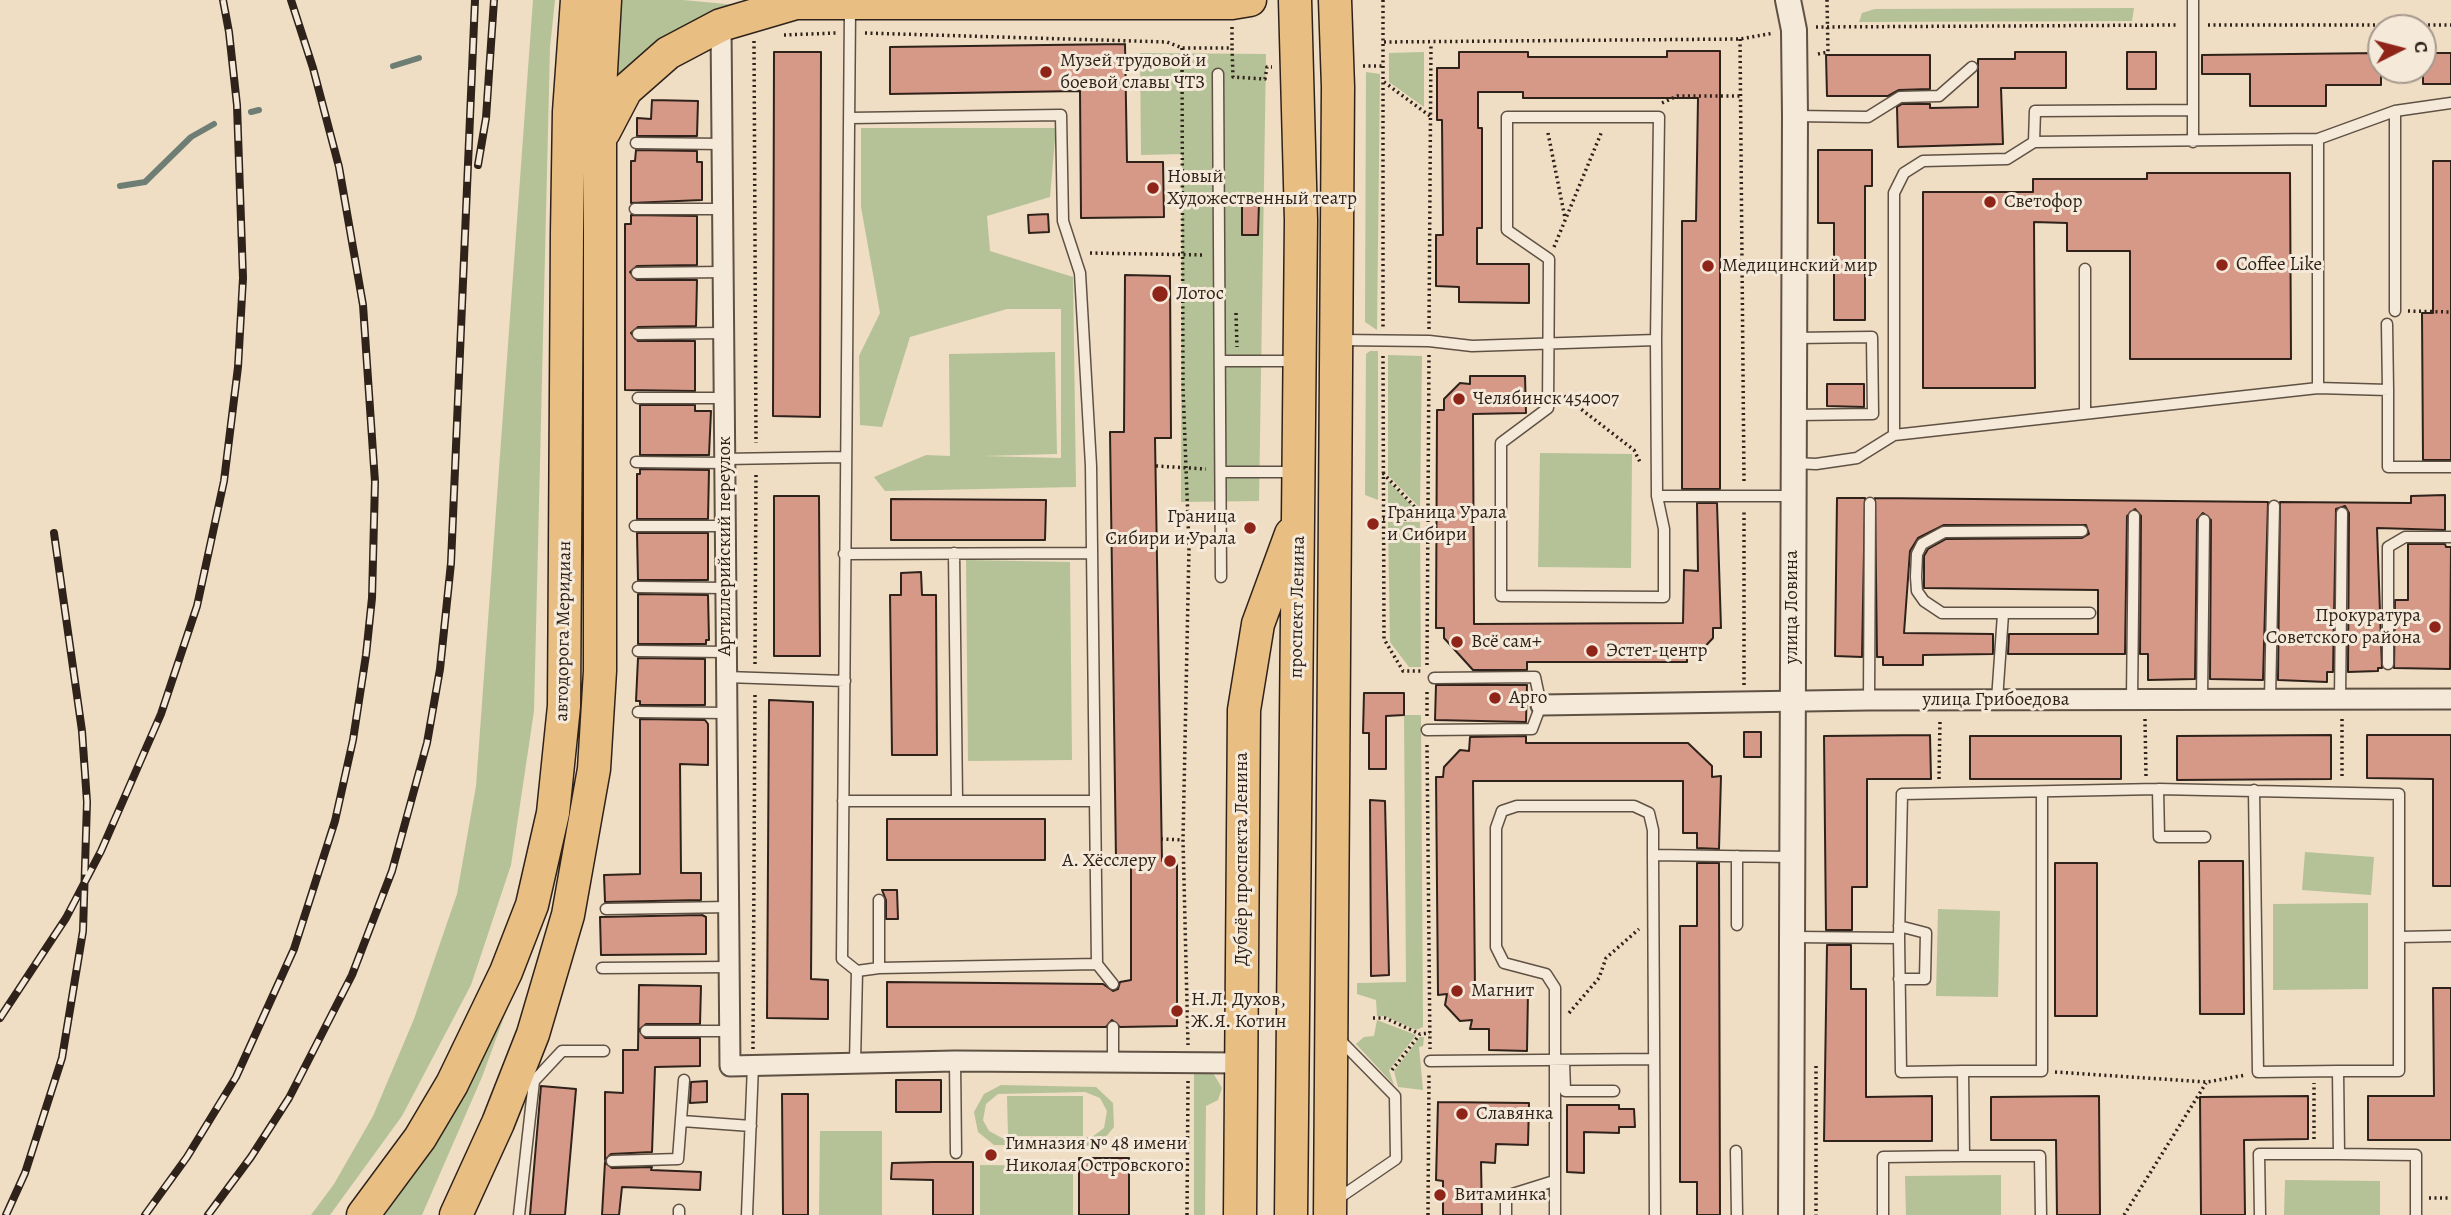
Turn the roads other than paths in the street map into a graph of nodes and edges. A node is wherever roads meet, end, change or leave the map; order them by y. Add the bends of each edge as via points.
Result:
1 (576, 0) edge
2 (605, 0) edge
3 (1251, 0) edge
4 (1295, 0) edge
5 (1335, 0) edge
6 (1788, 0) edge
7 (2193, 0) edge
8 (812, 1) edge
9 (1017, 1) edge
10 (1148, 1) edge
11 (721, 25) junction
12 (1972, 67) dead end
13 (1218, 74) dead end
14 (2451, 103) edge
15 (2193, 110) junction
16 (2395, 111) junction
17 (1795, 116) junction
18 (850, 118) junction
19 (2318, 139) junction
20 (600, 140) junction
21 (2034, 142) junction
22 (2193, 142) junction
23 (636, 143) dead end
24 (723, 144) junction
25 (635, 209) dead end
26 (724, 209) junction
27 (2085, 269) dead end
28 (724, 272) junction
29 (637, 273) dead end
30 (2395, 311) road end
31 (2387, 324) dead end
32 (724, 333) junction
33 (638, 334) dead end
34 (1793, 338) junction
35 (1336, 340) junction
36 (1656, 340) junction
37 (1549, 344) junction
38 (1220, 361) junction
39 (1299, 361) junction
40 (2318, 388) junction
41 (2388, 390) junction
42 (638, 398) dead end
43 (724, 398) junction
44 (2085, 414) junction
45 (1793, 415) junction
46 (1895, 435) junction
47 (844, 457) junction
48 (724, 461) junction
49 (636, 462) dead end
50 (1793, 463) junction
51 (2451, 467) edge
52 (1221, 472) junction
53 (1299, 472) junction
54 (1657, 496) junction
55 (1792, 496) junction
56 (1870, 503) dead end
57 (2274, 506) dead end
58 (1299, 511) junction
59 (2342, 513) dead end
60 (2134, 516) dead end
61 (2204, 520) dead end
62 (635, 526) dead end
63 (725, 526) junction
64 (2082, 531) dead end
65 (2451, 537) edge
66 (954, 553) junction
67 (1092, 553) junction
68 (844, 554) junction
69 (1221, 577) dead end
70 (638, 587) dead end
71 (726, 588) junction
72 (2090, 613) dead end
73 (2003, 614) junction
74 (638, 651) dead end
75 (726, 652) junction
76 (2388, 664) dead end
77 (726, 677) junction
78 (1429, 677) road end
79 (845, 681) junction
80 (2202, 699) junction
81 (2270, 699) junction
82 (2451, 699) edge
83 (1868, 700) junction
84 (1997, 700) junction
85 (2132, 700) junction
86 (1792, 701) junction
87 (1541, 705) junction
88 (2341, 708) junction
89 (638, 712) dead end
90 (727, 713) junction
91 (1427, 730) road end
92 (2158, 789) junction
93 (2255, 790) junction
94 (2042, 793) junction
95 (957, 800) junction
96 (843, 801) junction
97 (1096, 801) junction
98 (2205, 837) dead end
99 (1653, 855) junction
100 (1737, 856) junction
101 (1791, 857) junction
102 (879, 900) dead end
103 (729, 907) junction
104 (606, 909) dead end
105 (1737, 925) dead end
106 (1899, 926) junction
107 (2451, 936) edge
108 (1791, 937) junction
109 (2400, 937) junction
110 (1899, 938) junction
111 (1097, 964) junction
112 (729, 967) junction
113 (602, 968) dead end
114 (879, 968) junction
115 (857, 971) junction
116 (1899, 979) junction
117 (1113, 984) dead end
118 (1113, 1027) dead end
119 (646, 1031) dead end
120 (730, 1031) junction
121 (1331, 1031) junction
122 (604, 1051) dead end
123 (1653, 1059) junction
124 (956, 1061) junction
125 (1430, 1061) road end
126 (1559, 1062) junction
127 (855, 1063) junction
128 (1241, 1063) junction
129 (1113, 1064) junction
130 (753, 1065) junction
131 (1963, 1071) junction
132 (2338, 1071) junction
133 (684, 1080) dead end
134 (1614, 1091) dead end
135 (682, 1121) junction
136 (751, 1126) junction
137 (1736, 1151) dead end
138 (956, 1153) dead end
139 (2339, 1154) junction
140 (1964, 1156) junction
141 (612, 1161) dead end
142 (1554, 1181) junction
143 (1330, 1209) edge
144 (363, 1215) edge
145 (457, 1215) edge
146 (519, 1215) edge
147 (747, 1215) edge
148 (1240, 1215) edge
149 (1291, 1215) edge
150 (1506, 1215) edge
151 (1555, 1215) edge
152 (1655, 1215) edge
153 (1737, 1215) edge
154 (1791, 1215) edge
155 (1883, 1215) edge
156 (2040, 1215) edge
157 (2260, 1215) edge
158 (2416, 1215) edge

1 - 144 main road, автодорога Меридиан via 567,220 565,694 553,813 532,905 506,972 452,1084 420,1138
2 - 20 main road, автодорога Меридиан
3 - 10 main road
4 - 39 main road, проспект Ленина via 1301,220
5 - 35 main road, проспект Ленина
6 - 17 street, улица Ловина via 1794,30
7 - 15 lane
8 - 9 main road
8 - 11 main road
8 - 18 lane via 850,33
9 - 10 main road
11 - 20 main road via 668,53 635,81
11 - 24 street, Артиллерийский переулок
12 - 17 lane via 1939,96 1900,97 1868,117
13 - 38 lane
14 - 16 lane
15 - 21 lane via 2035,111
15 - 22 lane
16 - 19 lane
16 - 30 lane
17 - 34 street, улица Ловина
18 - 47 lane
18 - 67 lane via 1061,115 1063,221 1080,273
19 - 22 lane
19 - 40 lane
20 - 145 main road, автодорога Меридиан via 600,671 594,769 568,915 533,1034
21 - 22 lane
21 - 46 lane via 2007,159 1923,161 1904,173 1894,194
23 - 24 lane
24 - 26 street, Артиллерийский переулок
25 - 26 lane
26 - 28 street, Артиллерийский переулок
27 - 44 lane
28 - 29 lane
28 - 32 street, Артиллерийский переулок
31 - 41 lane
32 - 33 lane
32 - 43 street, Артиллерийский переулок
34 - 45 street, улица Ловина
34 - 45 lane via 1872,337 1873,414
35 - 37 lane
35 - 121 main road, проспект Ленина
36 - 37 lane
36 - 37 lane via 1659,117 1507,117 1507,230 1549,259
36 - 54 lane
37 - 54 lane via 1548,408 1501,443 1500,596 1664,597 1664,529
38 - 39 lane
38 - 52 lane
39 - 53 main road, проспект Ленина
40 - 41 lane
40 - 44 lane
41 - 51 lane via 2388,467
42 - 43 lane
43 - 48 street, Артиллерийский переулок
44 - 46 lane
45 - 50 street, улица Ловина
46 - 50 lane via 1857,458
47 - 48 lane
47 - 68 lane
48 - 49 lane
48 - 63 street, Артиллерийский переулок
50 - 55 street, улица Ловина
52 - 53 lane
52 - 69 lane
53 - 58 main road, проспект Ленина
54 - 55 lane
55 - 86 street, улица Ловина
56 - 83 lane
57 - 81 lane
58 - 128 main road, Дублёр проспекта Ленина via 1258,624 1244,709
58 - 149 main road, проспект Ленина
59 - 88 lane
60 - 85 lane
61 - 80 lane
62 - 63 lane
63 - 71 street, Артиллерийский переулок
64 - 73 lane via 1944,533 1922,544 1916,578 1924,601 1942,613
65 - 76 lane via 2405,537 2388,547
66 - 67 lane
66 - 68 lane
66 - 95 lane
67 - 97 lane
68 - 79 lane
70 - 71 lane
71 - 75 street, Артиллерийский переулок
72 - 73 lane
73 - 84 lane
74 - 75 lane
75 - 77 street, Артиллерийский переулок
77 - 79 lane
77 - 90 street, Артиллерийский переулок
78 - 87 lane via 1535,677
79 - 96 lane
80 - 81 street, улица Грибоедова
80 - 85 street, улица Грибоедова
81 - 88 street, улица Грибоедова
82 - 88 street, улица Грибоедова
83 - 84 street, улица Грибоедова
83 - 86 street, улица Грибоедова
84 - 85 street, улица Грибоедова
86 - 87 street, улица Грибоедова
86 - 101 street, улица Ловина
87 - 91 lane via 1532,730
89 - 90 lane
90 - 103 street, Артиллерийский переулок
92 - 93 lane
92 - 94 lane
92 - 98 lane via 2159,837
93 - 109 lane via 2399,794
93 - 132 lane via 2258,1072
94 - 106 lane via 1902,794
94 - 131 lane via 2042,1071
95 - 96 lane
95 - 97 lane
96 - 115 lane via 842,959
97 - 111 lane
99 - 100 lane
99 - 123 lane
99 - 126 lane via 1649,813 1634,806 1517,806 1503,811 1496,828 1496,947 1504,963 1546,974 1555,988
100 - 101 lane
100 - 105 lane
101 - 108 street, улица Ловина
102 - 114 lane
103 - 104 lane
103 - 112 street, Артиллерийский переулок
106 - 110 lane
106 - 116 lane via 1926,933 1925,978
107 - 109 lane
108 - 110 lane
108 - 154 street, улица Ловина
109 - 132 lane via 2399,1071
110 - 116 lane
111 - 114 lane
111 - 117 lane
112 - 113 lane
112 - 120 street, Артиллерийский переулок
114 - 115 lane
115 - 127 lane
116 - 131 lane via 1900,1072
118 - 129 lane
119 - 120 lane
120 - 130 street, Артиллерийский переулок via 730,1066
121 - 143 main road, проспект Ленина
121 - 143 lane via 1395,1097 1396,1159
122 - 146 lane via 562,1051 534,1081
123 - 126 lane
123 - 152 lane
124 - 127 street
124 - 129 street
124 - 138 lane
125 - 126 lane
126 - 134 lane via 1565,1091
126 - 142 lane
127 - 130 street
128 - 129 street
128 - 148 main road, Дублёр проспекта Ленина
130 - 136 lane
131 - 140 lane
132 - 139 lane
133 - 135 lane
135 - 136 lane
135 - 141 lane via 678,1159
136 - 147 lane
137 - 153 lane
139 - 157 lane via 2259,1154
139 - 158 lane via 2416,1155
140 - 155 lane via 1883,1157
140 - 156 lane via 2040,1156
142 - 150 lane via 1506,1196
142 - 151 lane

